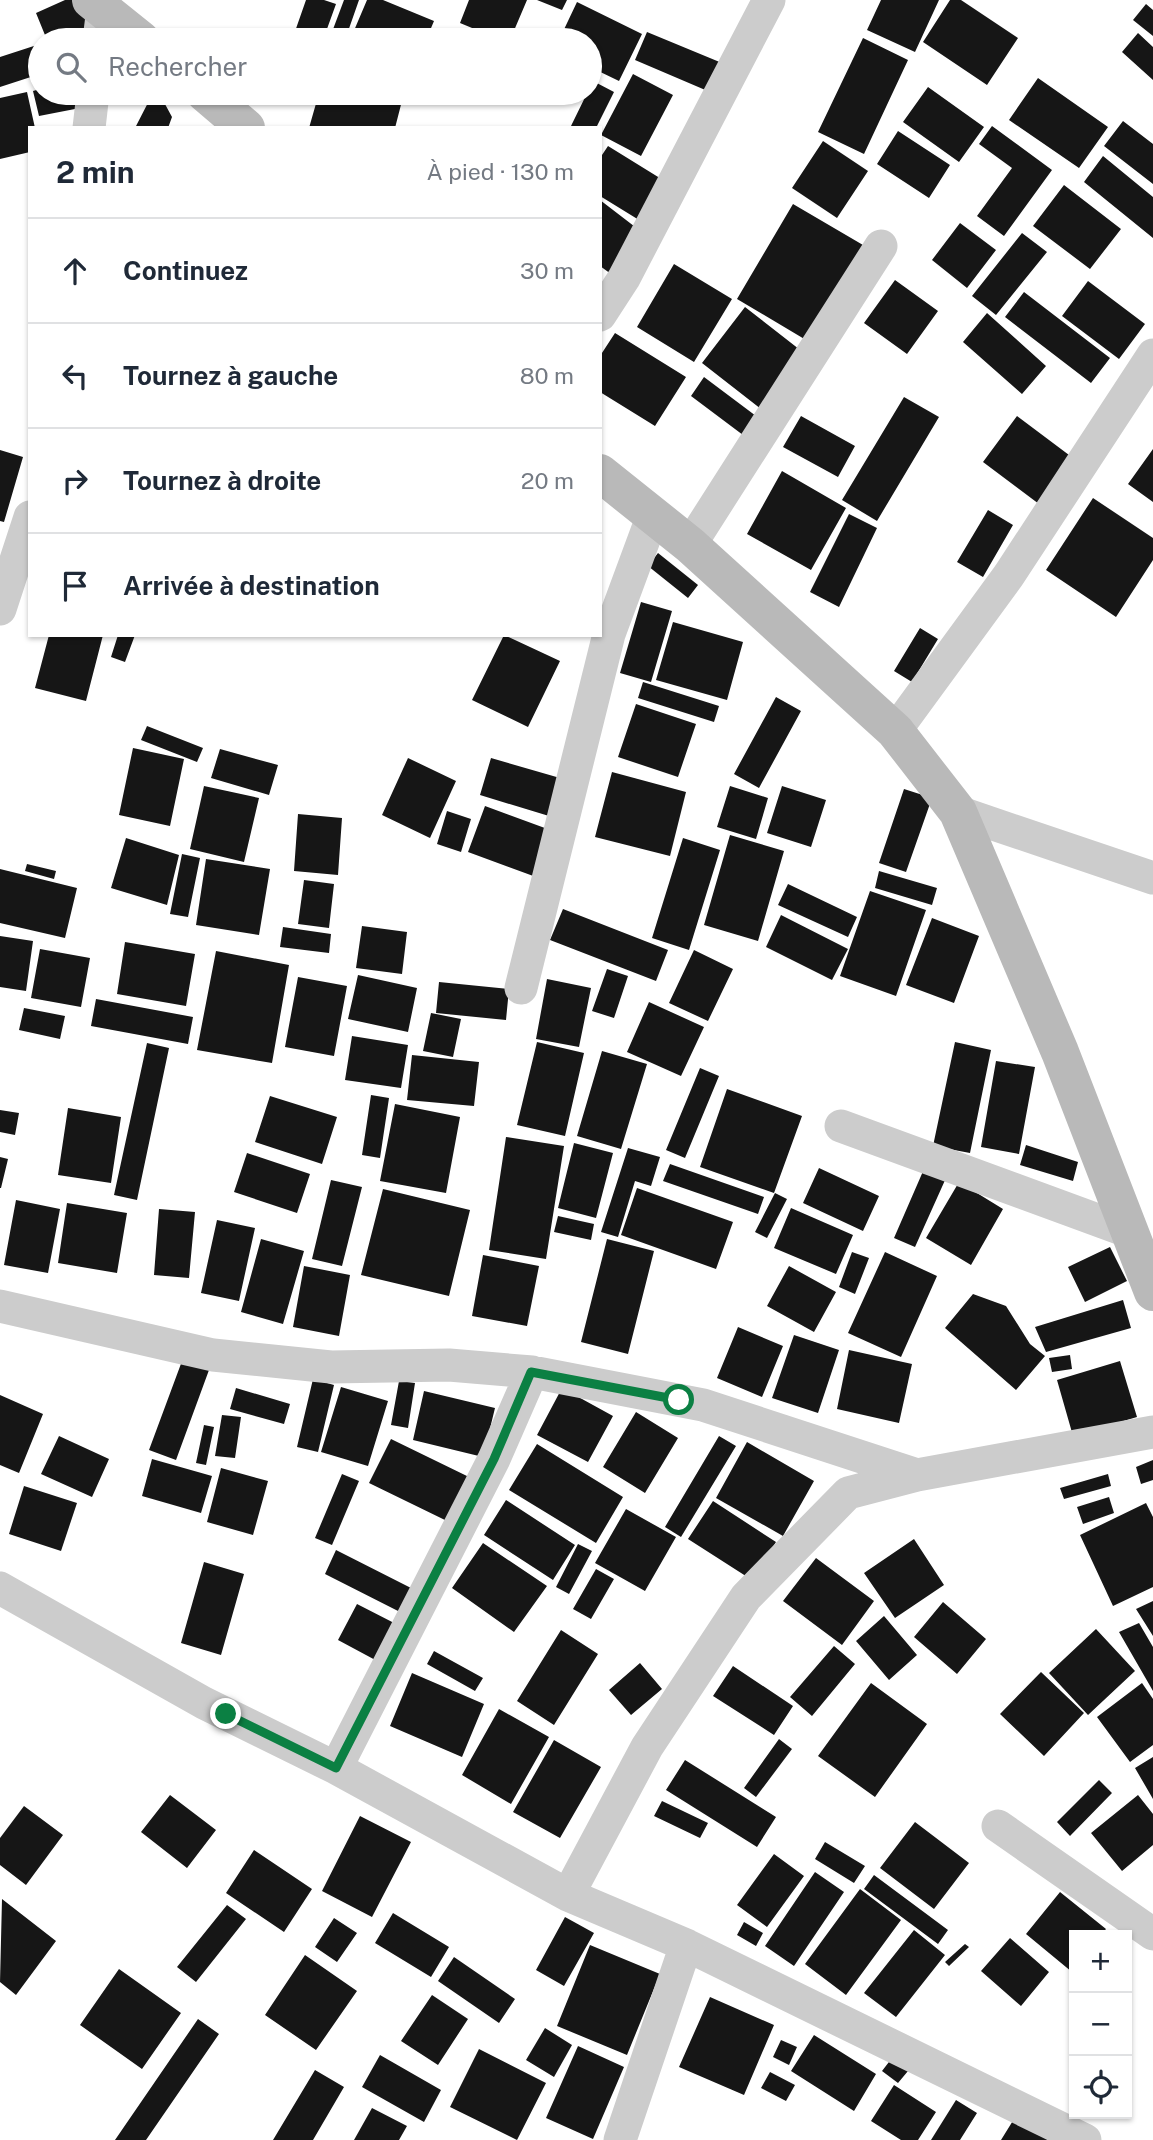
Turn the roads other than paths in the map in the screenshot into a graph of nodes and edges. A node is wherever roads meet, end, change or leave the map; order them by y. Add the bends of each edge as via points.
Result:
1 (769, 0) edge
2 (98, 16) edge
3 (120, 28) edge
4 (92, 105) edge
5 (219, 105) edge
6 (89, 126) edge
7 (244, 126) edge
8 (881, 246) dead end
9 (602, 312) edge
10 (1153, 355) edge
11 (602, 474) edge
12 (653, 515) junction
13 (28, 523) edge
14 (690, 545) junction
15 (0, 609) edge
16 (895, 730) junction
17 (958, 812) junction
18 (1153, 878) edge
19 (521, 988) dead end
20 (841, 1126) dead end
21 (1130, 1232) junction
22 (1153, 1292) edge
23 (0, 1307) edge
24 (531, 1372) junction
25 (1153, 1432) edge
26 (917, 1475) junction
27 (0, 1588) edge
28 (336, 1768) junction
29 (998, 1826) dead end
30 (568, 1895) junction
31 (1153, 1934) edge
32 (686, 1945) junction
33 (620, 2140) edge
34 (1085, 2140) edge

1 - 9 street via 625,278
2 - 3 street
4 - 6 street
5 - 7 street
8 - 14 street
10 - 16 street via 1009,575
11 - 12 street
12 - 14 street
12 - 19 street via 610,634
13 - 15 street
14 - 16 street
16 - 17 street
17 - 18 street
17 - 21 street
20 - 21 street
21 - 22 street
23 - 24 street via 213,1355 331,1367 449,1365
24 - 26 street via 703,1405
24 - 28 street via 494,1459
25 - 26 street
26 - 30 street via 848,1493 746,1597 647,1747
27 - 28 street via 204,1703
28 - 30 street
29 - 31 street
30 - 32 street
32 - 33 street
32 - 34 street

